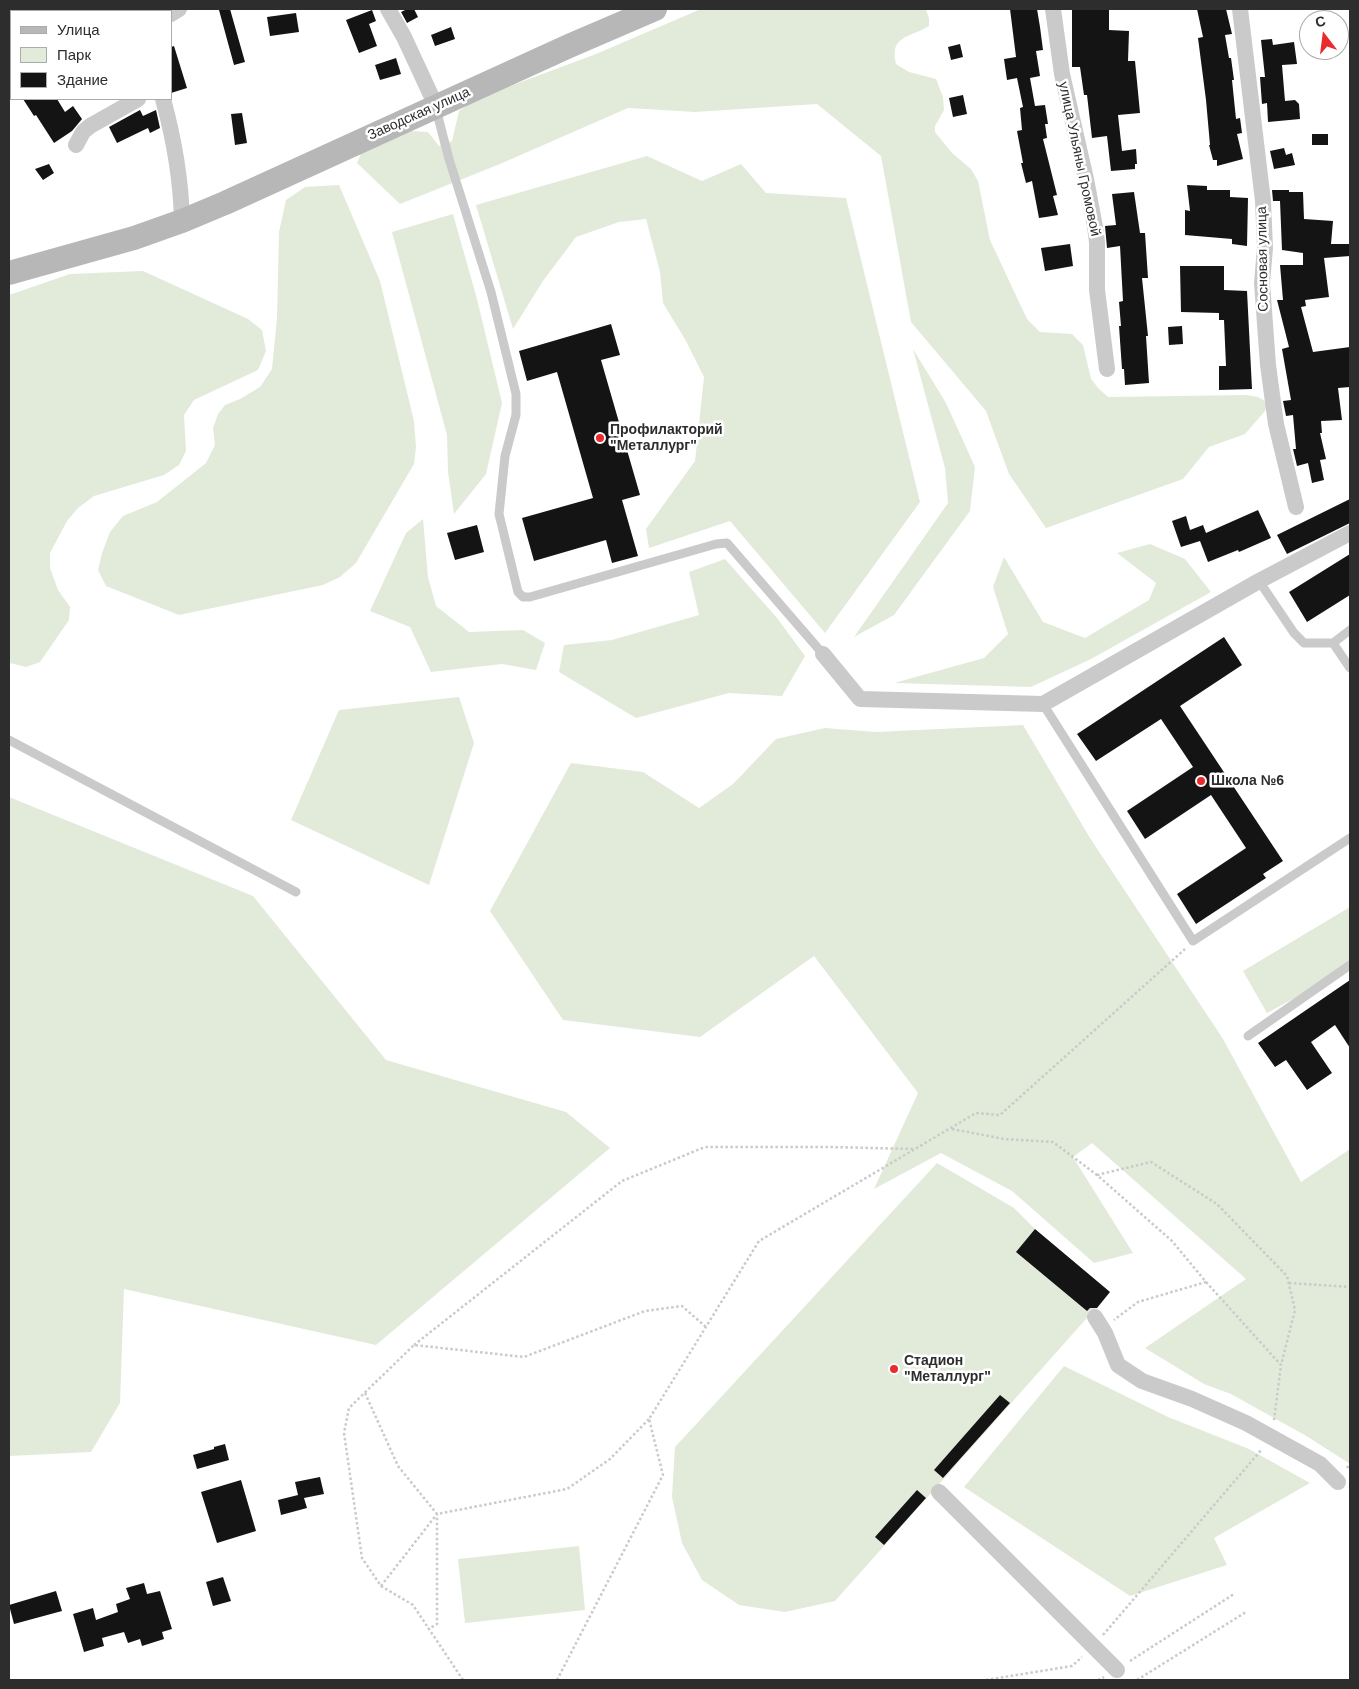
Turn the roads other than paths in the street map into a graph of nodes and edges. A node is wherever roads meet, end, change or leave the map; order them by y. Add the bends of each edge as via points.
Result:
1 (388, 9) edge
2 (656, 9) edge
3 (1054, 9) edge
4 (1240, 9) edge
5 (136, 100) edge
6 (163, 100) edge
7 (436, 106) junction
8 (76, 145) dead end
9 (182, 220) junction
10 (9, 273) edge
11 (1107, 369) dead end
12 (1296, 507) dead end
13 (1350, 532) edge
14 (1259, 581) junction
15 (1350, 630) edge
16 (1333, 643) junction
17 (823, 654) joint
18 (1350, 668) edge
19 (1042, 704) junction
20 (9, 740) edge
21 (1350, 838) edge
22 (296, 892) dead end
23 (1350, 965) edge
24 (1248, 1036) dead end
25 (1099, 1323) road end
26 (1338, 1482) dead end
27 (939, 1492) dead end
28 (1116, 1670) road end

1 - 7 street
2 - 7 street, Заводская улица
3 - 11 street, улица Ульяны Громовой via 1062,74 1097,242 1097,290
4 - 12 street, Сосновая улица via 1263,201 1265,248 1262,284 1268,365 1276,424
5 - 8 street via 90,126
6 - 9 street via 174,145
7 - 9 street, Заводская улица
7 - 17 lane via 449,159 491,292 516,394 516,415 505,456 499,514 518,592 523,597 530,597 727,543
9 - 10 street, Заводская улица
13 - 14 street
14 - 16 lane via 1304,643
14 - 19 street
15 - 16 lane
16 - 18 lane
17 - 19 street via 860,699
19 - 21 lane via 1194,941
20 - 22 lane
23 - 24 lane
25 - 26 street via 1118,1365 1134,1376 1246,1423 1320,1464
27 - 28 street

